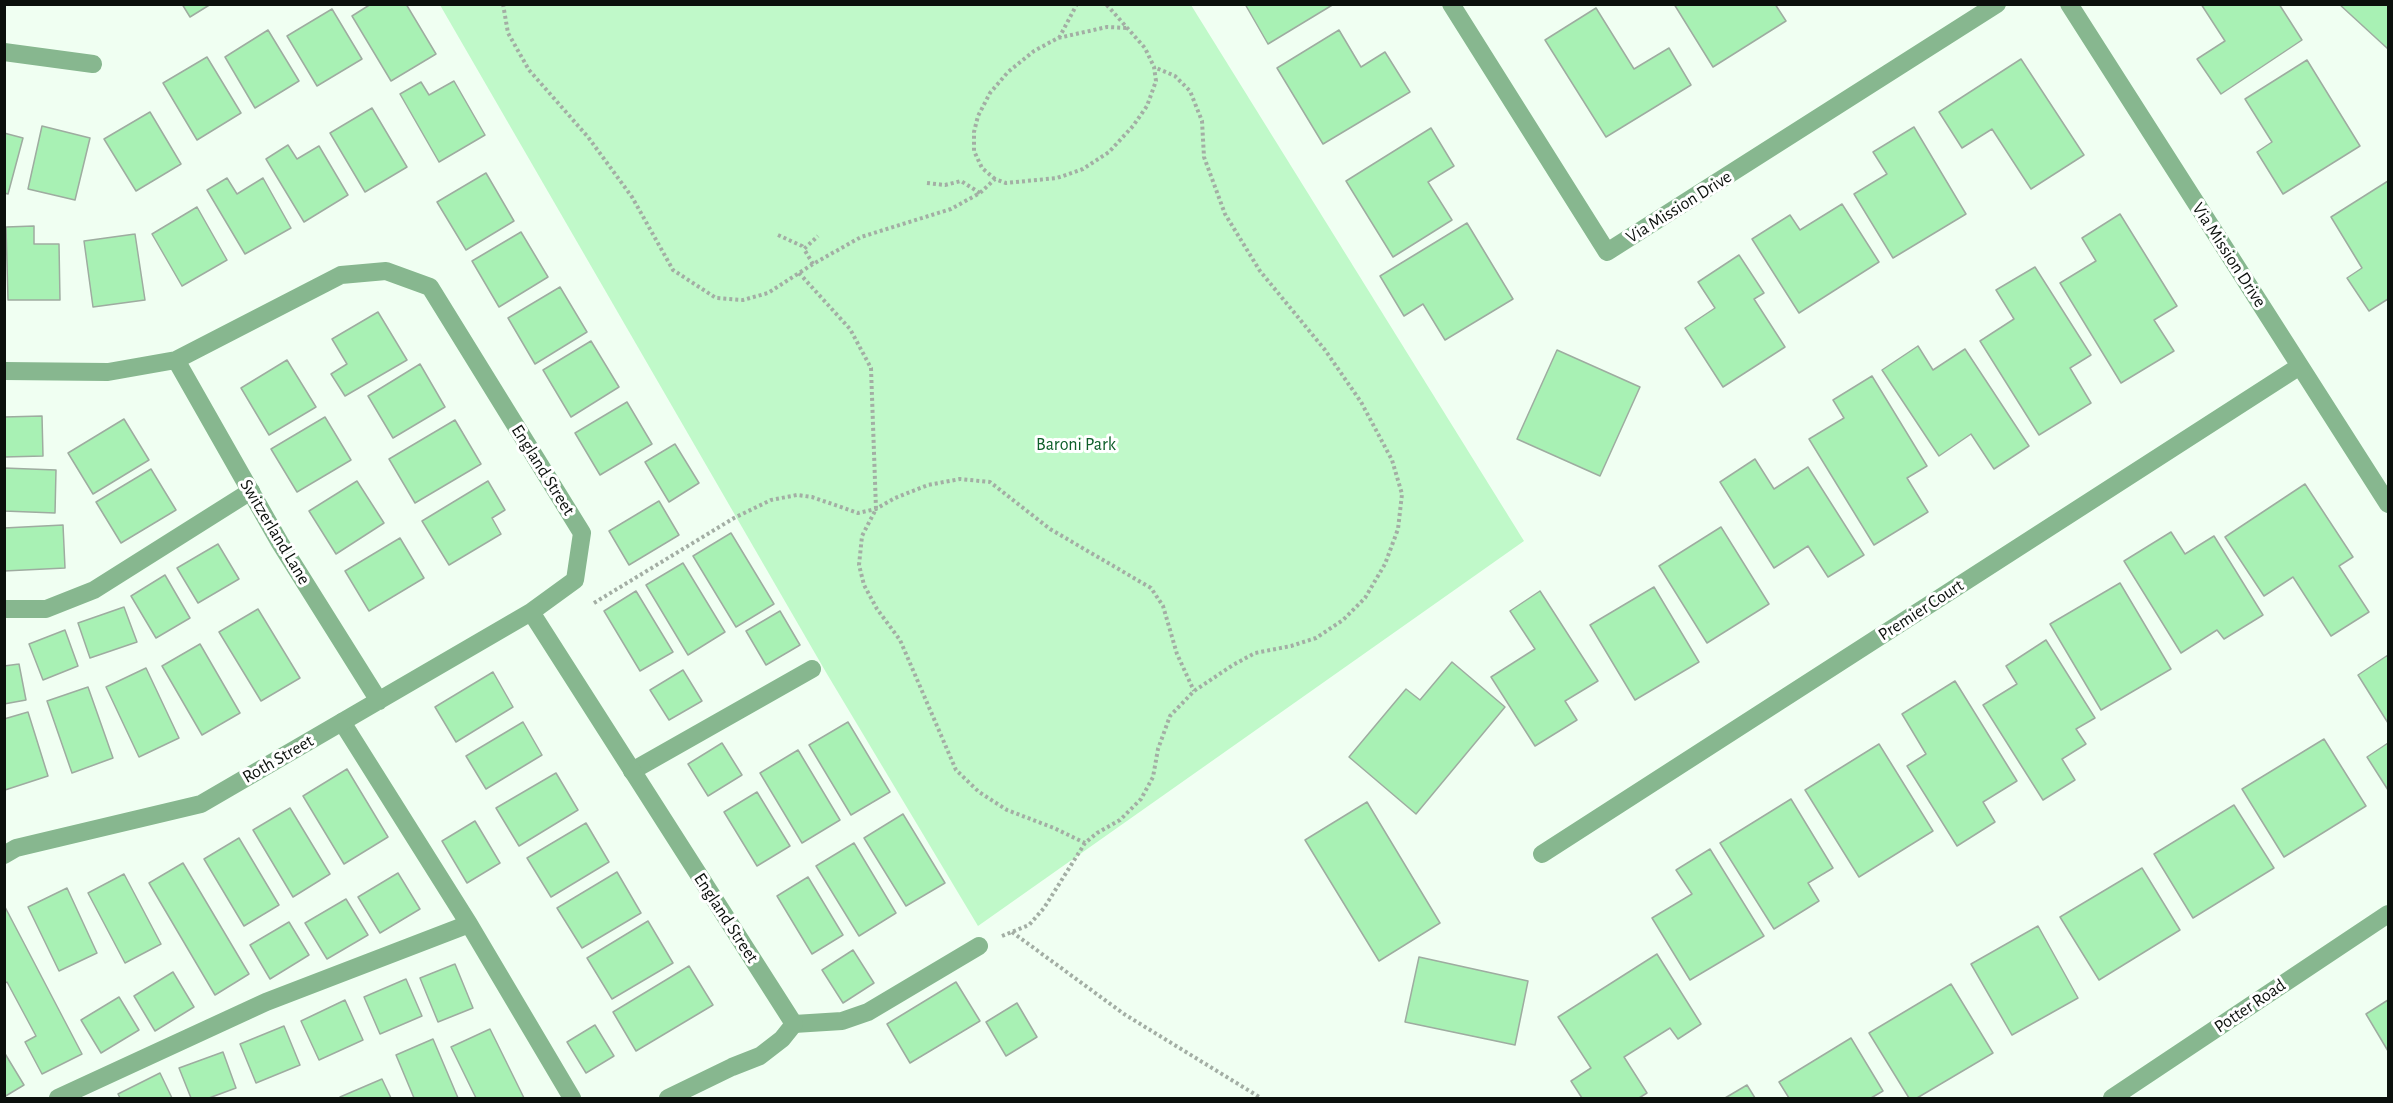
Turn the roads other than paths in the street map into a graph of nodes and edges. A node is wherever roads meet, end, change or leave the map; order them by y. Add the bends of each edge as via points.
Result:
1 (1451, 4) edge
2 (1997, 4) edge
3 (2069, 4) edge
4 (4, 52) edge
5 (93, 64) dead end
6 (176, 360) junction
7 (2300, 366) junction
8 (4, 370) edge
9 (251, 491) junction
10 (2388, 504) edge
11 (4, 609) edge
12 (531, 612) junction
13 (812, 669) dead end
14 (379, 701) junction
15 (342, 722) junction
16 (632, 771) junction
17 (1542, 854) dead end
18 (4, 855) edge
19 (2388, 914) edge
20 (468, 924) junction
21 (979, 946) road end
22 (794, 1024) junction
23 (58, 1098) edge
24 (572, 1098) edge
25 (668, 1098) edge
26 (2112, 1098) edge

1 - 2 street, Via Mission Drive via 1607,252
3 - 7 street, Via Mission Drive
4 - 5 street
6 - 8 street, England Street via 108,372
6 - 9 street, Switzerland Lane
6 - 12 street, England Street via 340,275 386,271 430,287 582,532 575,579
7 - 10 street, Via Mission Drive
7 - 17 street, Premier Court
9 - 11 street via 94,590 46,609
9 - 14 street, Switzerland Lane
12 - 14 street, Roth Street
12 - 16 street, England Street
13 - 16 street
14 - 15 street, Roth Street
15 - 18 street, Roth Street via 201,804 16,848
15 - 20 street
16 - 22 street, England Street
19 - 26 street, Potter Road
20 - 23 street via 266,1002
20 - 24 street
21 - 22 street via 868,1012 842,1020
22 - 25 street via 760,1056

